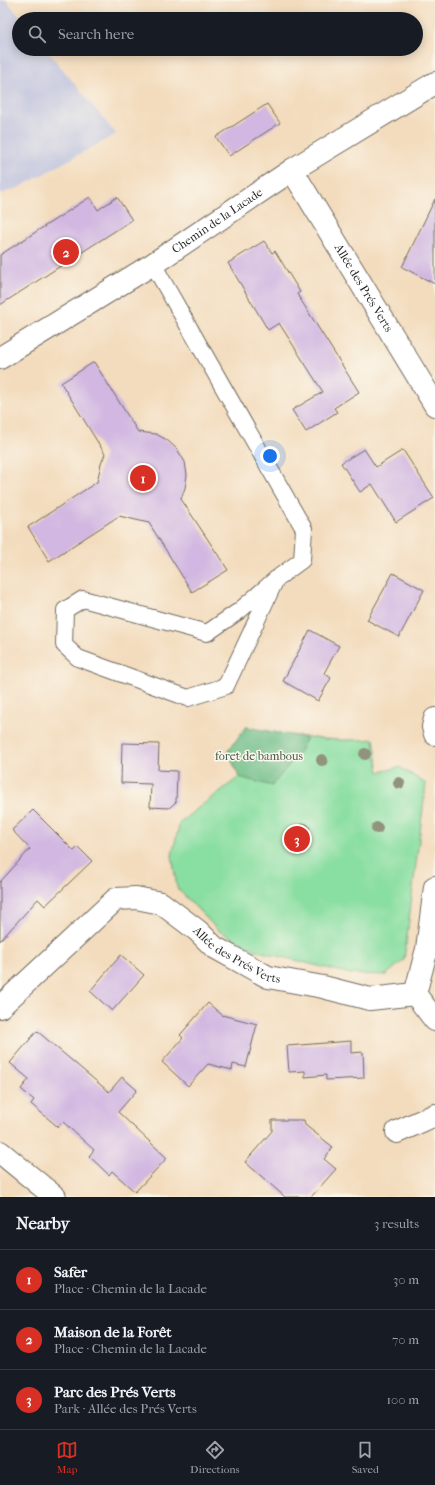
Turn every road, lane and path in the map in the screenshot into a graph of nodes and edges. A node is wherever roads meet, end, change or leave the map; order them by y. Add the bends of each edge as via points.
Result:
1 (435, 83) edge
2 (292, 170) junction
3 (153, 264) junction
4 (0, 358) edge
5 (435, 405) edge
6 (276, 579) junction
7 (435, 719) edge
8 (435, 734) edge
9 (435, 887) edge
10 (415, 994) junction
11 (0, 1007) edge
12 (435, 1020) edge
13 (435, 1115) edge
14 (397, 1132) dead end
15 (0, 1152) edge
16 (55, 1197) edge

1 - 2 street, Chemin de la Lacade
2 - 3 street, Chemin de la Lacade
2 - 5 street, Allée des Prés Verts
3 - 4 street, Chemin de la Lacade
3 - 6 lane via 304,529 302,560
6 - 6 lane via 239,611 207,633 83,599 65,610 64,645 78,658 188,698 226,686
7 - 8 street
9 - 10 street via 427,949
10 - 11 street, Allée des Prés Verts via 370,999 268,977 214,947 198,931 161,903 136,898 116,899
10 - 12 street
13 - 14 street
15 - 16 street

